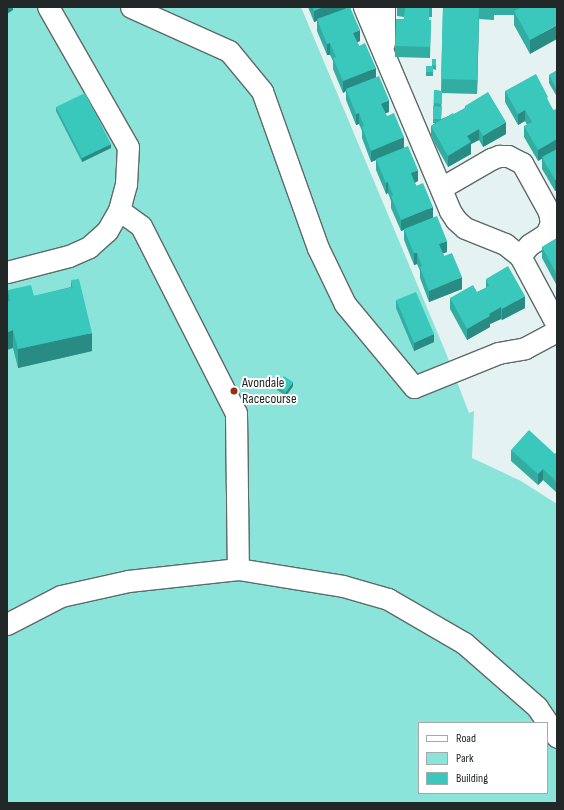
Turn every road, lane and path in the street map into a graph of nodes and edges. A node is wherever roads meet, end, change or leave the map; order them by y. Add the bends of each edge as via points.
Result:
1 (48, 7) edge
2 (131, 7) edge
3 (364, 7) edge
4 (384, 7) edge
5 (385, 54) junction
6 (441, 188) junction
7 (119, 210) junction
8 (520, 256) junction
9 (7, 272) edge
10 (555, 334) edge
11 (238, 569) junction
12 (7, 624) edge
13 (547, 722) edge
14 (548, 723) edge
15 (557, 737) edge

1 - 7 street via 128,147 126,184
2 - 10 street via 229,51 262,91 318,248 345,304 414,387 498,353 525,348
3 - 5 street
4 - 5 street
5 - 6 street
6 - 8 street via 456,220 476,233 505,244
6 - 8 street via 499,156 508,156 522,163 549,212 551,223 546,234 529,245
7 - 9 street via 107,231 89,247 69,256
7 - 11 street via 141,226 236,413
8 - 10 street
11 - 12 street via 128,581 61,596
11 - 13 street via 343,586 388,599 464,643 537,706
14 - 15 street

